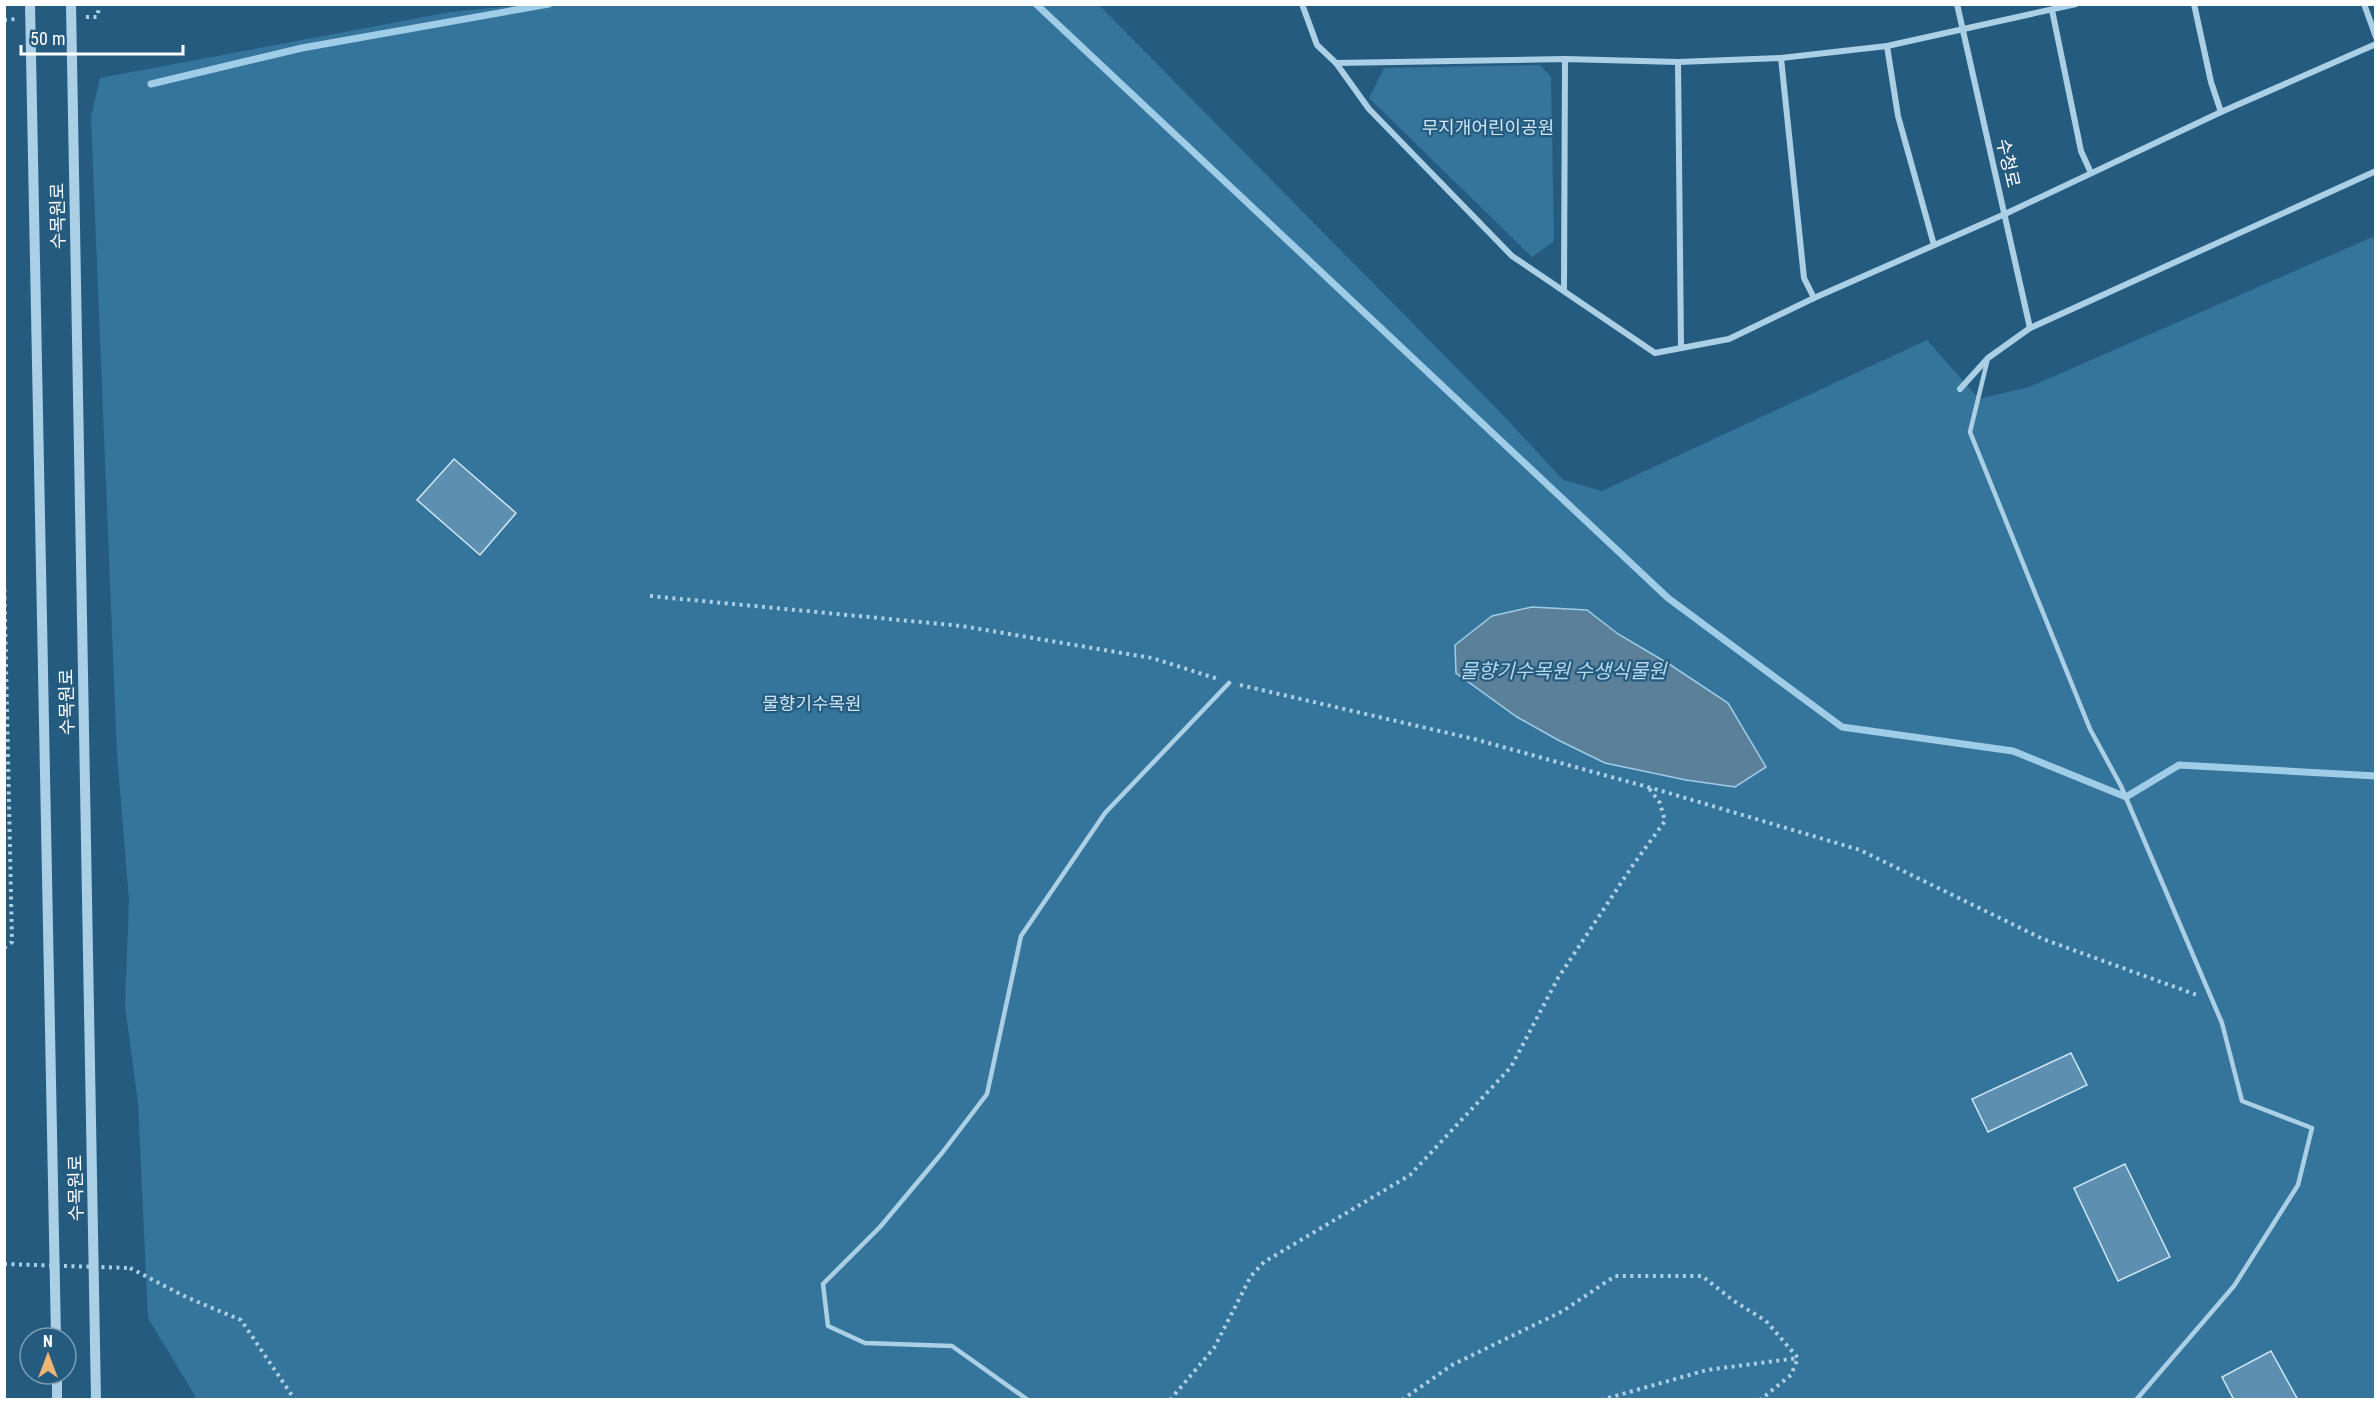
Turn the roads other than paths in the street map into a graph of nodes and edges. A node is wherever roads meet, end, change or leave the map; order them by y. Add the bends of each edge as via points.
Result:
1 (30, 4) edge
2 (71, 4) edge
3 (1302, 4) edge
4 (1957, 4) edge
5 (2076, 4) edge
6 (2194, 4) edge
7 (2364, 4) edge
8 (2052, 10) junction
9 (1962, 28) junction
10 (2376, 36) edge
11 (2376, 44) edge
12 (1887, 46) junction
13 (1781, 57) junction
14 (1565, 59) junction
15 (1678, 62) junction
16 (1336, 63) junction
17 (2221, 112) junction
18 (2376, 171) edge
19 (2091, 173) junction
20 (2005, 214) junction
21 (1934, 244) junction
22 (1564, 290) junction
23 (1814, 298) junction
24 (2030, 328) junction
25 (1681, 348) junction
26 (1988, 358) junction
27 (1960, 389) dead end
28 (1229, 683) road end
29 (56, 1326) edge
30 (96, 1400) edge
31 (1028, 1400) edge
32 (2136, 1400) edge

1 - 29 street, 수목원로
2 - 30 street, 수목원로
3 - 16 street via 1317,45
4 - 9 street, 수청로
5 - 8 street
6 - 17 street
7 - 10 street
8 - 9 street
8 - 19 street via 2081,151
9 - 12 street
9 - 20 street, 수청로
11 - 17 street
12 - 13 street
12 - 21 street via 1898,116
13 - 15 street
13 - 23 street via 1804,278
14 - 15 street
14 - 16 street
14 - 22 street
15 - 25 street
16 - 22 street via 1369,109 1512,256
17 - 19 street
18 - 24 street
19 - 20 street
20 - 21 street
20 - 24 street, 수청로
21 - 23 street
22 - 25 street via 1655,353
23 - 25 street via 1729,339
24 - 26 street
26 - 27 street
26 - 32 lane via 1970,432 2096,740 2121,786 2222,1023 2242,1101 2312,1128 2298,1185 2234,1286
28 - 31 lane via 1106,813 1021,936 987,1094 880,1227 824,1284 828,1326 865,1343 952,1346

